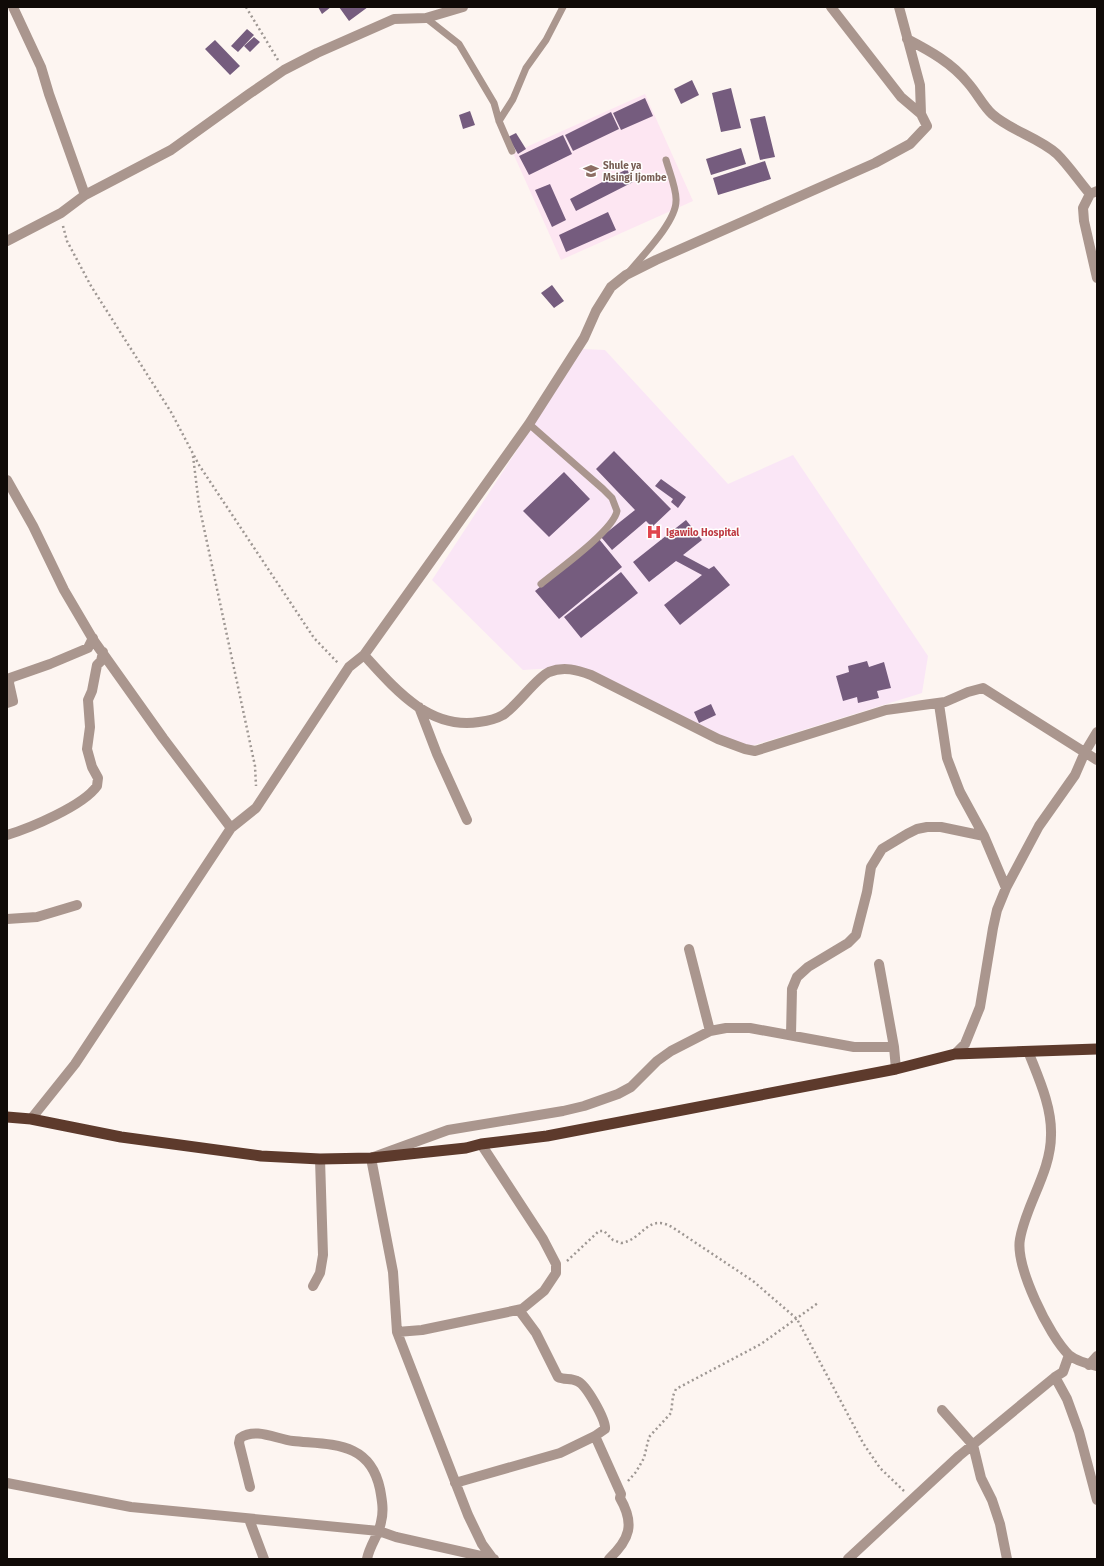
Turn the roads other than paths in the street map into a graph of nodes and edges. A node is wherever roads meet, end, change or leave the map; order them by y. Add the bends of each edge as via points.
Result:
1 (13, 7) edge
2 (463, 7) edge
3 (563, 7) edge
4 (831, 7) edge
5 (899, 7) edge
6 (426, 18) junction
7 (907, 39) junction
8 (921, 114) junction
9 (499, 121) junction
10 (512, 151) dead end
11 (666, 160) dead end
12 (1094, 193) edge
13 (85, 196) junction
14 (7, 241) edge
15 (626, 275) junction
16 (1097, 278) edge
17 (529, 424) junction
18 (7, 480) edge
19 (541, 584) dead end
20 (93, 638) junction
21 (103, 652) junction
22 (364, 655) junction
23 (7, 703) edge
24 (938, 704) junction
25 (419, 707) junction
26 (1097, 732) edge
27 (1085, 752) junction
28 (1097, 760) edge
29 (467, 820) dead end
30 (231, 828) junction
31 (7, 835) edge
32 (984, 836) junction
33 (1006, 888) junction
34 (77, 905) dead end
35 (7, 919) edge
36 (689, 950) dead end
37 (878, 964) dead end
38 (710, 1031) junction
39 (791, 1035) junction
40 (894, 1046) junction
41 (1097, 1049) edge
42 (1028, 1050) junction
43 (955, 1054) junction
44 (896, 1069) junction
45 (7, 1117) edge
46 (31, 1119) junction
47 (481, 1144) junction
48 (371, 1158) junction
49 (320, 1159) junction
50 (313, 1286) dead end
51 (519, 1310) junction
52 (397, 1332) junction
53 (1069, 1355) junction
54 (1097, 1356) edge
55 (1093, 1365) edge
56 (1055, 1376) junction
57 (942, 1410) dead end
58 (595, 1436) junction
59 (973, 1445) junction
60 (7, 1483) edge
61 (455, 1483) junction
62 (250, 1487) dead end
63 (1097, 1500) edge
64 (249, 1519) junction
65 (379, 1531) junction
66 (264, 1559) edge
67 (367, 1559) edge
68 (493, 1559) edge
69 (609, 1559) edge
70 (848, 1559) edge
71 (1007, 1559) edge

1 - 13 street via 41,67
2 - 6 street
3 - 9 lane via 546,40 526,68 513,99
4 - 8 street via 901,97
5 - 7 street
6 - 9 lane via 459,44 494,103
6 - 13 street via 394,19 318,52 284,70 171,150
7 - 8 street via 920,85
7 - 12 street via 953,66 991,113 1057,154
8 - 15 street via 927,126 910,144 875,163 750,217
9 - 10 lane
11 - 15 lane via 676,201 674,214 654,243
12 - 16 street via 1083,208
13 - 14 street via 60,213
15 - 17 street via 611,287 584,338
17 - 19 lane via 603,489 612,498 617,511 613,521 596,538
17 - 22 street
18 - 20 street via 64,590
20 - 21 street
20 - 23 street via 88,648 10,678 8,681 13,701
21 - 30 street via 163,738
21 - 31 street via 88,700 90,727 87,750 98,778 97,786 85,797 52,817
22 - 25 street via 381,674
22 - 30 street via 350,667 256,808
24 - 25 street via 886,710 755,751 745,750 718,739 590,675 570,669 547,673 519,702 502,716 494,719 467,724 449,722 440,720
24 - 27 street via 983,688
24 - 32 street via 947,758 960,792
25 - 29 street
26 - 27 street
27 - 28 street
27 - 33 street via 1075,775 1040,826
30 - 46 street via 75,1064
32 - 33 street
32 - 39 street via 941,826 927,827 907,834 882,849 871,867 856,934 848,943 797,977 792,989
33 - 43 street via 993,928 980,1007 965,1044
34 - 35 street via 37,917
36 - 38 street
37 - 40 street
38 - 39 street via 750,1028
38 - 48 street via 671,1051 631,1087 618,1094 563,1111 448,1130
39 - 40 street via 854,1047
40 - 44 street
41 - 42 highway
42 - 43 highway
42 - 53 street via 1048,1107 1051,1137 1039,1187 1022,1229 1019,1254 1032,1292 1048,1326
43 - 44 highway
44 - 47 highway via 547,1136
45 - 46 highway
46 - 49 highway via 120,1137 261,1156
47 - 48 highway via 466,1148
47 - 51 street via 543,1239 554,1258 557,1270 544,1291 533,1302
48 - 49 highway
48 - 52 street via 393,1272
49 - 50 street via 323,1255 320,1273
51 - 52 street via 422,1330
51 - 58 street via 536,1333 558,1377 579,1382 596,1405 605,1426 602,1432
52 - 61 street
53 - 55 street
53 - 56 street via 1063,1372
54 - 55 street
56 - 59 street
56 - 63 street via 1079,1432
57 - 59 street
58 - 61 street via 560,1453
58 - 69 street via 627,1510 629,1529 621,1548
59 - 70 street
59 - 71 street via 981,1478 1000,1524
60 - 64 street via 131,1507
61 - 68 street via 478,1537
62 - 65 street via 239,1443 240,1438 246,1434 258,1433 285,1440 328,1443 346,1448 366,1459 375,1471 382,1502 382,1522
64 - 65 street
64 - 66 street
65 - 67 street via 370,1546
65 - 68 street

